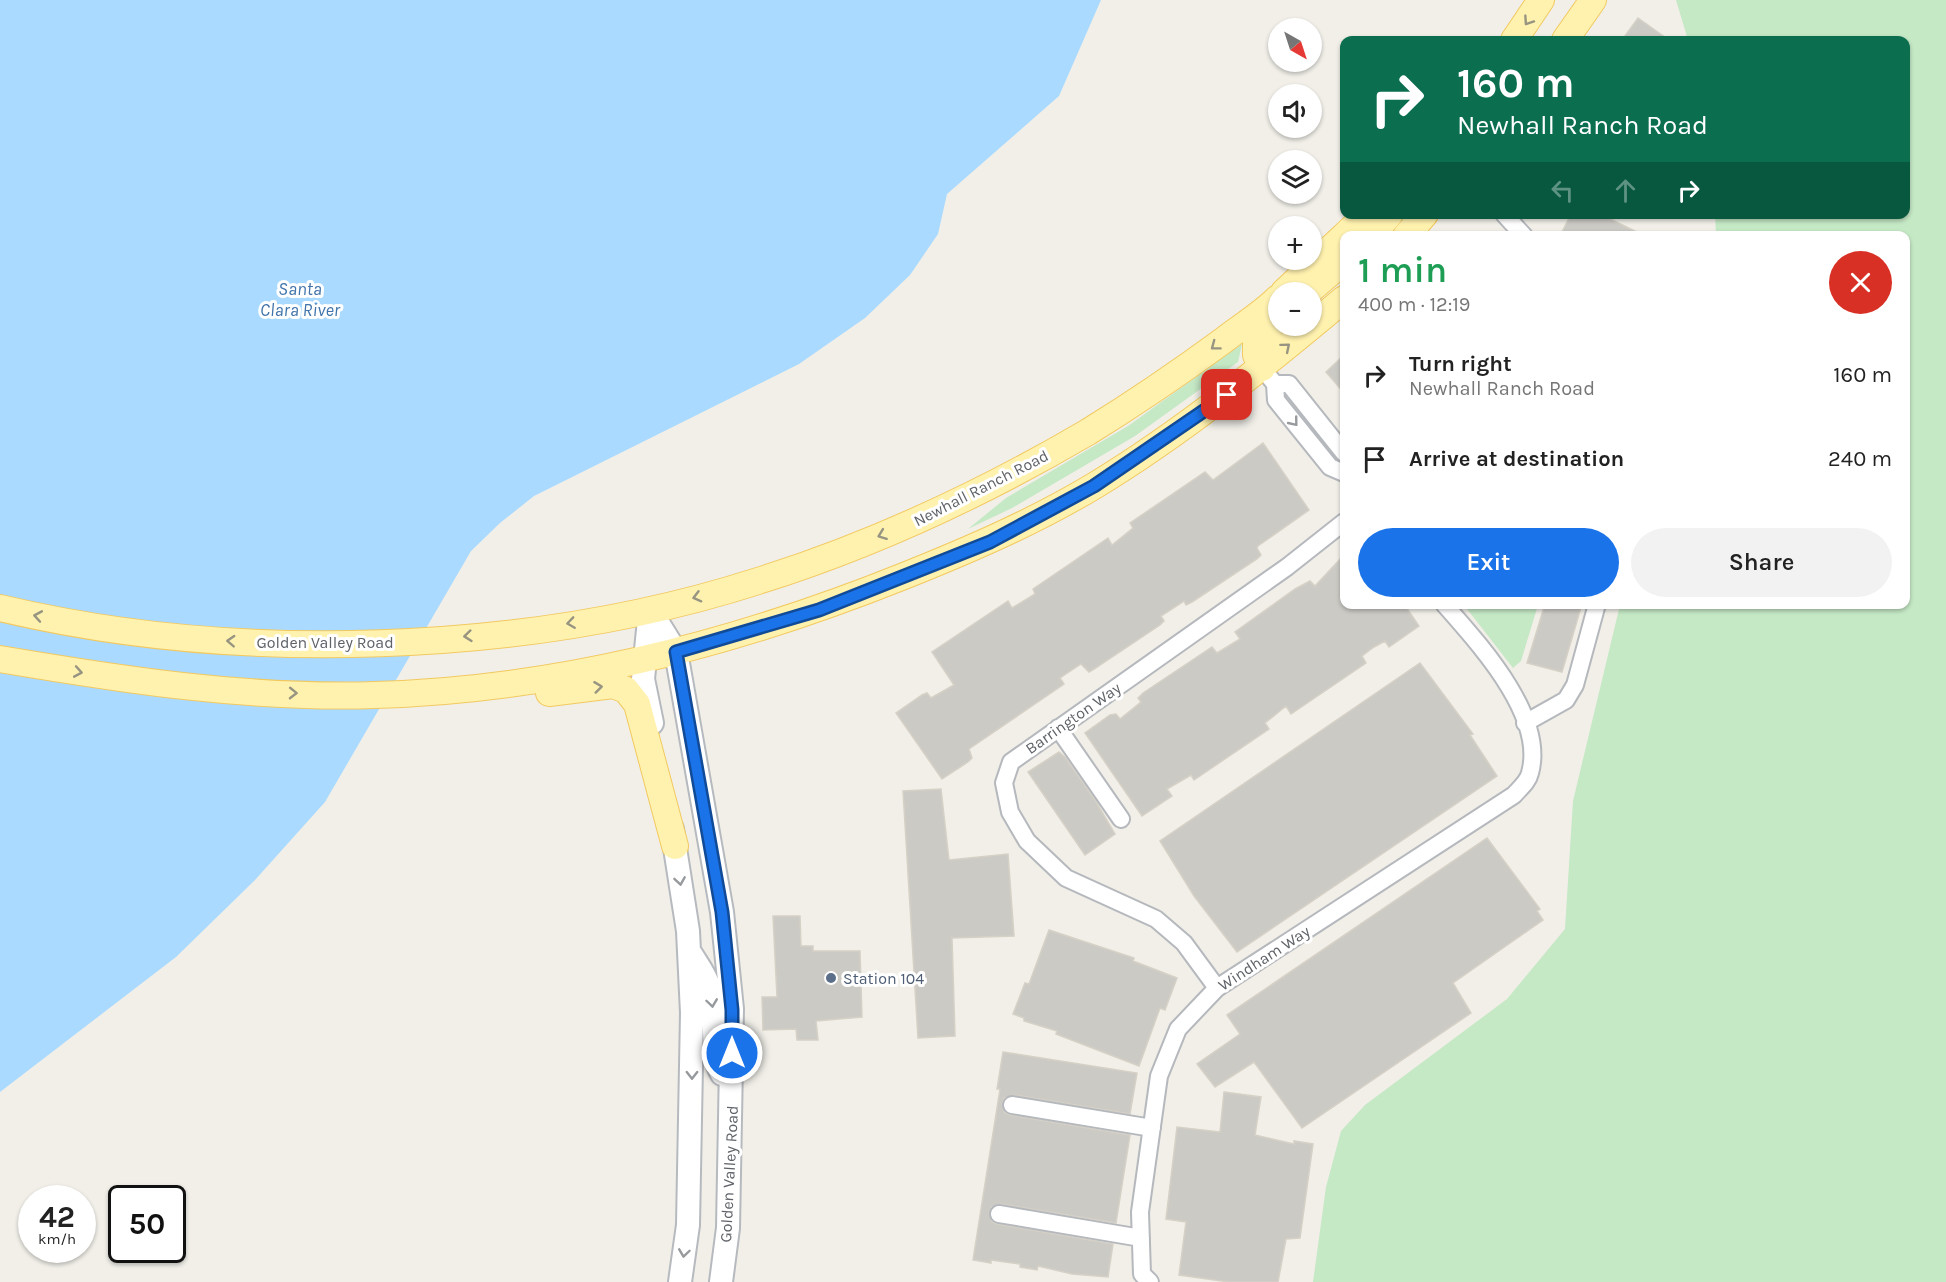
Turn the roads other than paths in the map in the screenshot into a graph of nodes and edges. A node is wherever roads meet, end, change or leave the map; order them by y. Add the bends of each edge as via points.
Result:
1 (1541, 0) edge
2 (1593, 0) edge
3 (1517, 36) edge
4 (1568, 36) edge
5 (1362, 219) edge
6 (1386, 219) edge
7 (1421, 219) edge
8 (1509, 219) edge
9 (1349, 231) edge
10 (1375, 231) edge
11 (1410, 231) edge
12 (1519, 231) edge
13 (1340, 240) edge
14 (1340, 264) edge
15 (1295, 282) edge
16 (1320, 282) edge
17 (1340, 303) edge
18 (1268, 306) edge
19 (1268, 329) edge
20 (1268, 376) junction
21 (1340, 448) edge
22 (1340, 471) edge
23 (1340, 525) edge
24 (0, 608) edge
25 (1448, 609) edge
26 (1596, 609) edge
27 (650, 610) junction
28 (676, 652) junction
29 (647, 658) junction
30 (0, 659) edge
31 (500, 684) junction
32 (1525, 723) junction
33 (1058, 728) junction
34 (1120, 819) dead end
35 (675, 846) junction
36 (689, 950) junction
37 (1217, 988) junction
38 (732, 1075) junction
39 (1012, 1104) dead end
40 (1152, 1128) junction
41 (999, 1214) dead end
42 (1141, 1238) junction
43 (1146, 1278) edge
44 (680, 1282) edge
45 (721, 1282) edge

1 -> 3 main road
2 - 4 main road
5 - 9 main road
6 - 10 main road
7 - 11 main road
8 - 12 street
13 - 15 main road
14 - 16 main road
20 -> 17 main road
18 -> 27 main road, Newhall Ranch Road via 1150,394 1035,463 913,524 758,582
19 - 20 main road via 1256,342 1256,355
20 - 21 street via 1289,384
20 -> 22 street via 1276,400 1330,467
20 - 28 main road via 1209,408 1094,486 990,542 819,610
23 - 33 street, Barrington Way via 1287,567
27 -> 24 main road, Golden Valley Road via 526,630 426,641 359,643 226,641 126,631
25 - 32 street via 1511,690
26 - 32 street via 1575,685 1566,700
27 - 28 main road, Golden Valley Road
27 - 29 main road
28 - 29 main road
28 - 38 main road, Golden Valley Road via 722,912 732,1010
29 - 31 main road
29 - 35 main road via 643,679
30 -> 31 main road via 124,680 250,692 375,695
31 -> 35 main road via 531,695 613,685 626,690 637,704
32 - 37 street, Windham Way via 1533,742 1530,772 1514,795
33 - 34 street
33 - 37 street, Barrington Way via 1011,762 1004,783 1010,812 1027,840 1066,878 1156,919 1184,943
35 -> 36 main road
36 -> 38 main road via 710,987 717,1067 722,1074
36 -> 44 main road via 692,1128 688,1225
37 - 40 street, Windham Way via 1178,1029 1159,1076
38 - 45 main road, Golden Valley Road via 728,1228
39 - 40 street
40 - 42 street, Windham Way via 1140,1212
41 - 42 street
42 - 43 street, Windham Way

